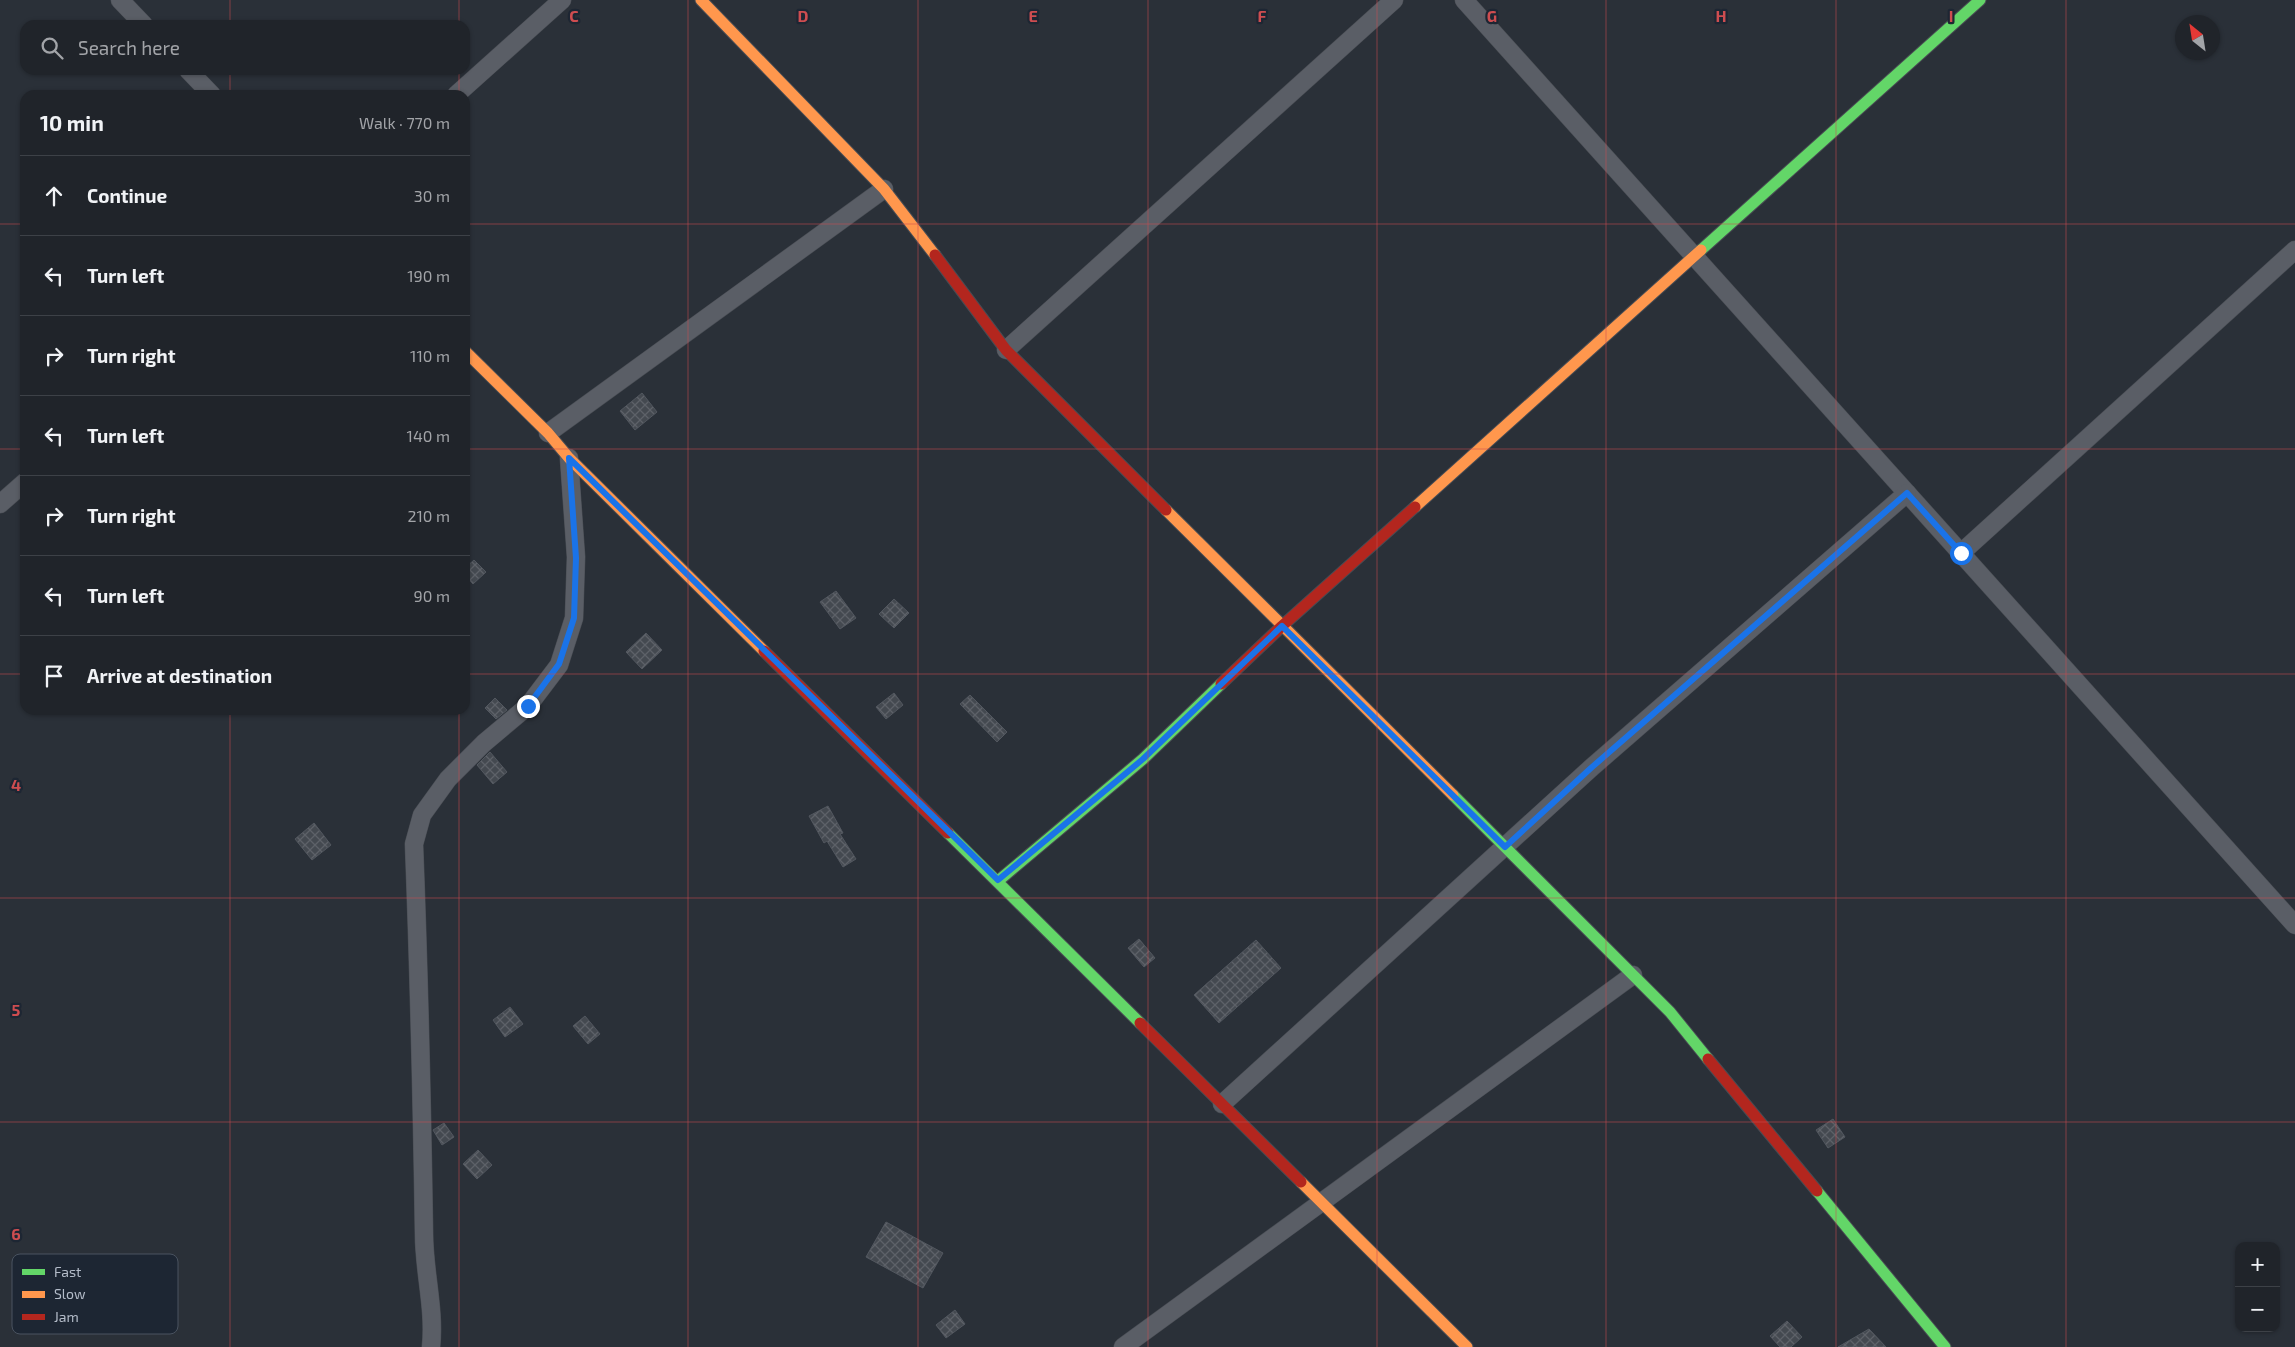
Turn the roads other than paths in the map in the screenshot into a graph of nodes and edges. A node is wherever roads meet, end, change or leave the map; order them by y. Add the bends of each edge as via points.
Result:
1 (120, 0) edge
2 (562, 0) edge
3 (701, 0) edge
4 (1394, 0) edge
5 (1464, 0) edge
6 (1980, 0) edge
7 (139, 20) edge
8 (193, 75) edge
9 (207, 90) edge
10 (462, 90) edge
11 (884, 189) junction
12 (2295, 250) edge
13 (1694, 256) junction
14 (1006, 350) junction
15 (470, 355) edge
16 (548, 433) junction
17 (569, 458) junction
18 (20, 486) edge
19 (1907, 493) junction
20 (0, 504) edge
21 (1961, 553) junction
22 (1282, 626) junction
23 (1505, 847) junction
24 (998, 880) junction
25 (2295, 926) edge
26 (1633, 974) junction
27 (1222, 1104) junction
28 (1321, 1202) junction
29 (431, 1347) edge
30 (1123, 1347) edge
31 (1466, 1347) edge
32 (1945, 1347) edge

1 - 7 street
2 - 10 street
3 - 11 street
4 - 14 street
5 - 13 street
6 - 13 street
8 - 9 street
11 - 14 street
11 - 16 street
12 - 21 street
13 - 19 street
13 - 22 street
14 - 22 street
15 - 16 street
16 - 17 street
17 - 24 street
17 - 29 street via 576,558 574,618 559,664 528,706 448,778 422,816 414,844 424,1129 424,1237 433,1328
18 - 20 street
19 - 21 street
19 - 23 street
21 - 25 street
22 - 23 street
22 - 24 street via 1143,759
23 - 26 street
23 - 27 street
24 - 27 street
26 - 28 street
26 - 32 street via 1670,1012
27 - 28 street
28 - 30 street
28 - 31 street

